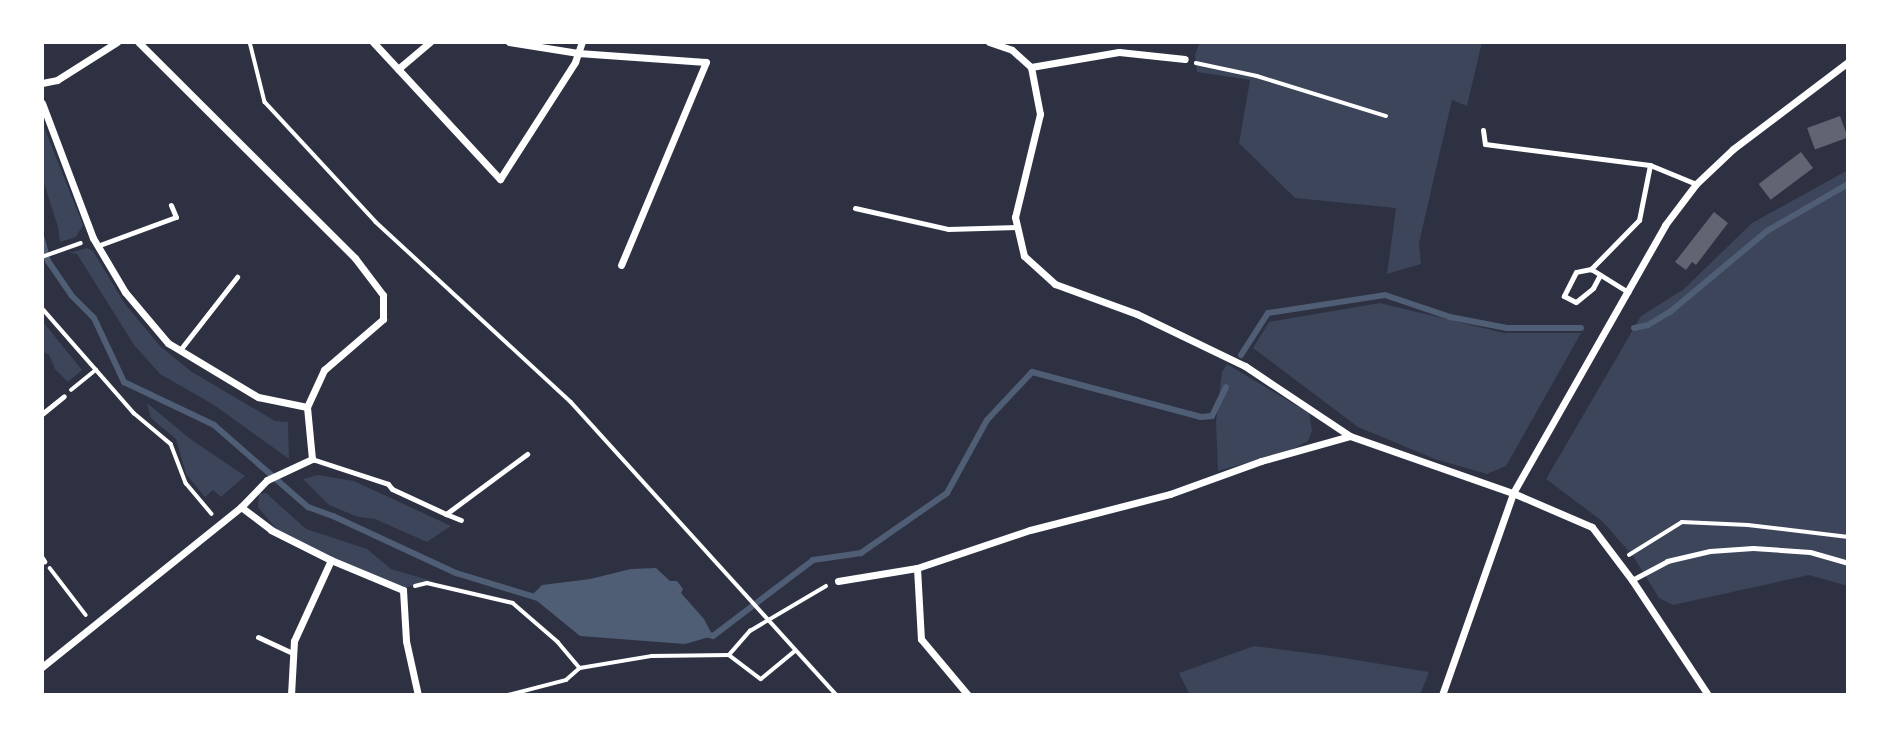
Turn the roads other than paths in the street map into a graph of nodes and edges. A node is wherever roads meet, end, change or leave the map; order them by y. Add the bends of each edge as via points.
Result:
1 (117, 42) edge
2 (138, 42) edge
3 (373, 42) edge
4 (430, 42) edge
5 (509, 42) edge
6 (582, 42) edge
7 (989, 42) edge
8 (578, 53) junction
9 (1185, 59) road end
10 (1848, 62) edge
11 (1031, 67) junction
12 (398, 69) junction
13 (42, 83) edge
14 (42, 103) edge
15 (1483, 130) dead end
16 (1650, 165) junction
17 (1696, 184) junction
18 (172, 205) dead end
19 (855, 208) dead end
20 (1017, 227) junction
21 (95, 242) junction
22 (621, 265) dead end
23 (1591, 269) junction
24 (1600, 275) junction
25 (237, 277) dead end
26 (1628, 292) junction
27 (180, 350) junction
28 (64, 396) road end
29 (307, 407) junction
30 (42, 414) edge
31 (1350, 436) junction
32 (527, 454) dead end
33 (312, 459) junction
34 (1513, 493) junction
35 (241, 507) junction
36 (446, 514) junction
37 (461, 520) dead end
38 (331, 560) junction
39 (1848, 563) edge
40 (917, 568) junction
41 (1632, 580) junction
42 (838, 581) road end
43 (258, 637) dead end
44 (293, 653) junction
45 (42, 667) edge
46 (291, 695) edge
47 (418, 695) edge
48 (968, 695) edge
49 (1442, 695) edge
50 (1708, 695) edge

1 - 13 street via 57,80
2 - 29 street via 355,258 383,295 383,319 324,370
3 - 12 street
4 - 12 street
5 - 8 street
6 - 8 street
7 - 11 street via 1012,50
8 - 12 street via 500,178
8 - 22 street via 706,62
9 - 11 street via 1119,52
10 - 17 street via 1734,149
11 - 20 street via 1040,114 1015,217
14 - 21 street
15 - 16 lane via 1485,144
16 - 17 lane
16 - 23 lane via 1639,220
17 - 26 street via 1665,225
18 - 21 lane via 176,217
19 - 20 lane via 948,229
20 - 31 street via 1024,256 1055,284 1137,314 1245,366
21 - 27 street via 125,292 168,343
23 - 24 lane
23 - 24 lane via 1576,272 1564,296 1576,302
24 - 26 lane
25 - 27 lane
26 - 34 street
27 - 29 street via 258,397
28 - 30 lane
29 - 33 street
31 - 34 street
31 - 40 street
32 - 36 lane
33 - 35 street via 267,480
33 - 36 lane via 388,484
34 - 41 street via 1592,527
34 - 49 street
35 - 38 street via 271,530
35 - 45 street
36 - 37 lane
38 - 44 street via 294,641
38 - 47 street via 404,590 406,641
39 - 41 lane via 1810,552 1710,551 1667,561
40 - 42 street
40 - 48 street via 921,639
41 - 50 street
43 - 44 lane
44 - 46 street

